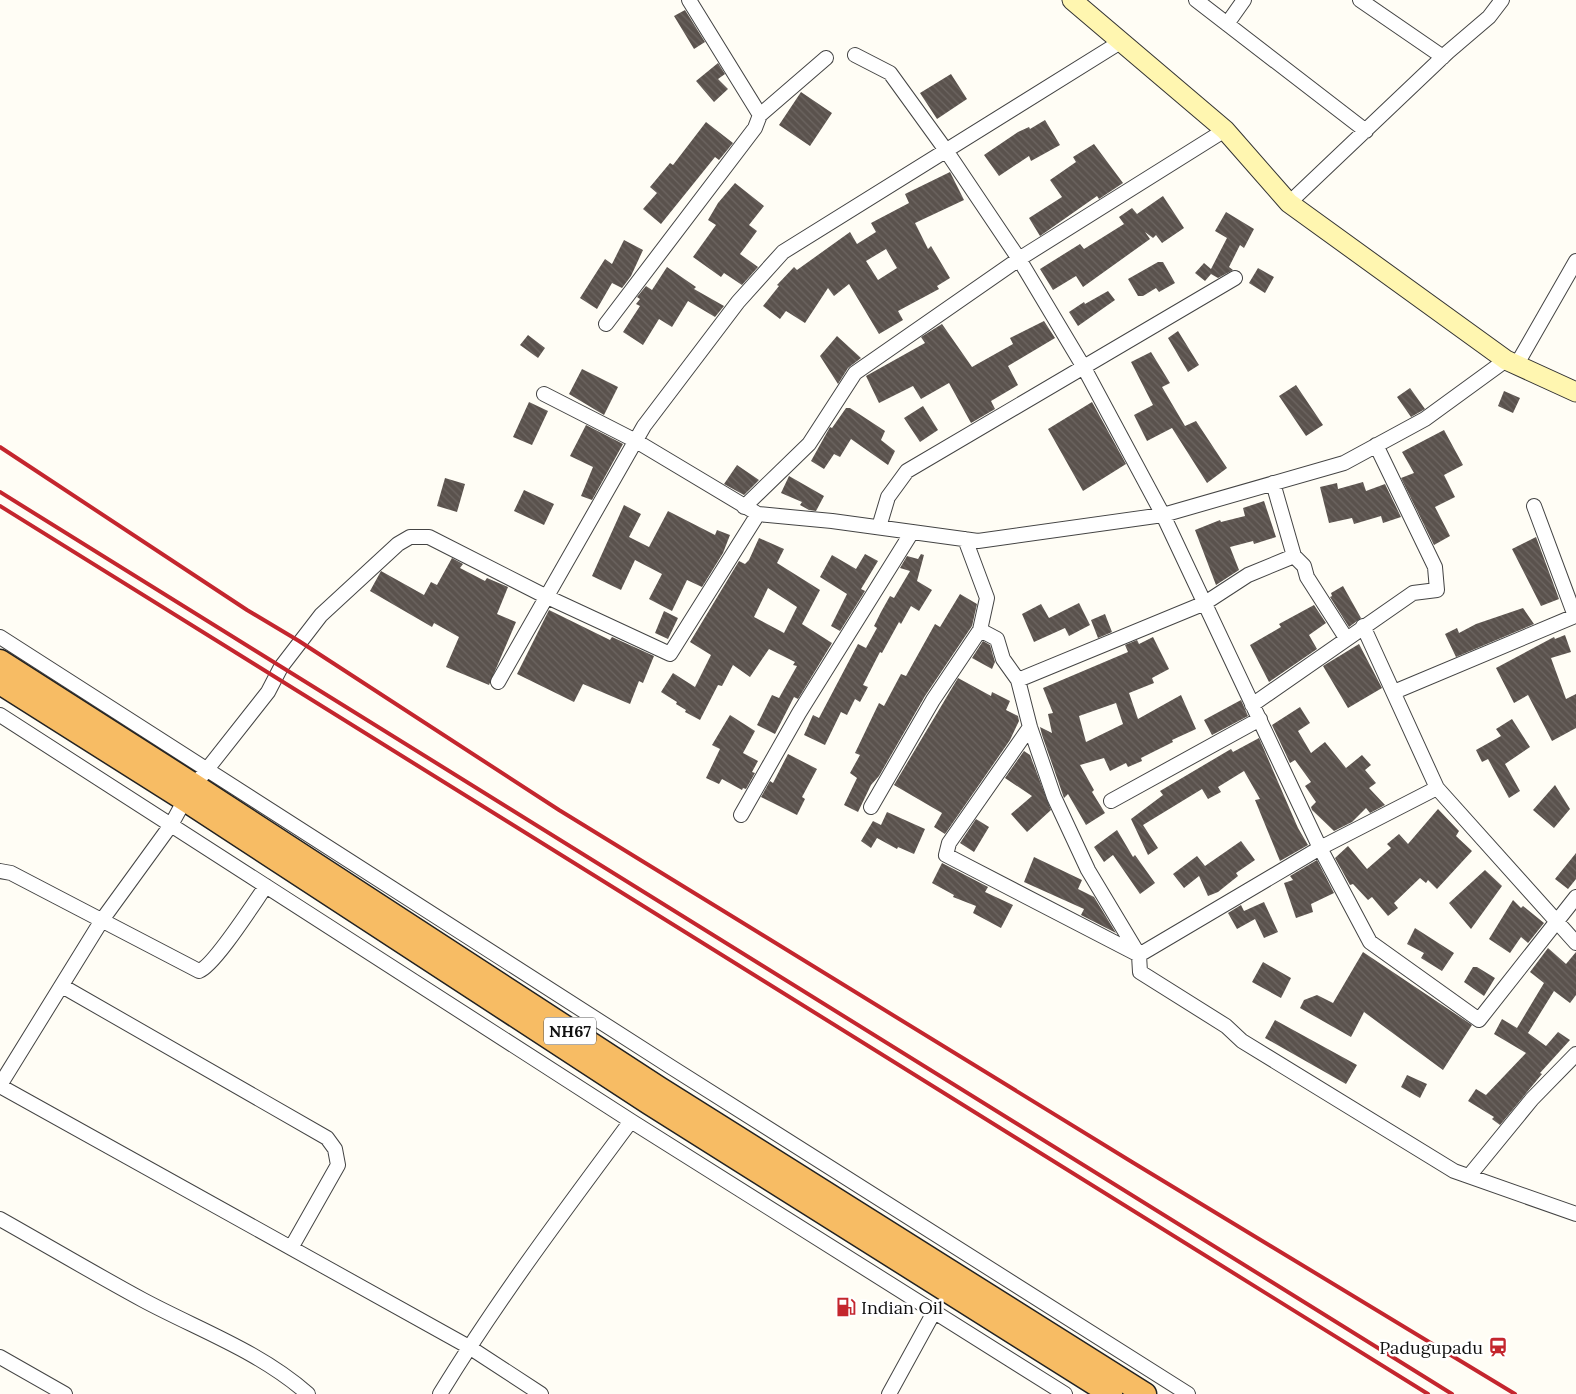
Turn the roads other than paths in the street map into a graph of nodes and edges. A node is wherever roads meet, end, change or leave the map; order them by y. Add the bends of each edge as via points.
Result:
1 (689, 0) edge
2 (1072, 0) edge
3 (1196, 0) edge
4 (1244, 0) edge
5 (1360, 0) edge
6 (1502, 0) edge
7 (1227, 24) junction
8 (1122, 41) junction
9 (855, 55) dead end
10 (1443, 57) junction
11 (826, 58) dead end
12 (760, 115) junction
13 (1226, 130) junction
14 (1366, 130) junction
15 (946, 149) junction
16 (1289, 203) junction
17 (1019, 259) junction
18 (1576, 261) edge
19 (1236, 278) dead end
20 (606, 324) dead end
21 (1511, 362) junction
22 (1083, 366) junction
23 (1576, 392) edge
24 (544, 394) dead end
25 (636, 441) junction
26 (1376, 445) junction
27 (1273, 483) junction
28 (1534, 506) dead end
29 (744, 507) junction
30 (758, 514) junction
31 (1163, 515) junction
32 (878, 527) junction
33 (912, 532) junction
34 (965, 539) junction
35 (1294, 556) junction
36 (545, 596) junction
37 (1205, 603) junction
38 (1363, 626) junction
39 (980, 630) junction
40 (0, 637) edge
41 (1346, 638) junction
42 (0, 662) edge
43 (1018, 680) junction
44 (0, 682) edge
45 (498, 682) dead end
46 (1394, 692) junction
47 (1252, 705) junction
48 (0, 715) edge
49 (1260, 719) junction
50 (1030, 727) junction
51 (195, 785) junction
52 (1437, 788) junction
53 (1111, 801) dead end
54 (871, 807) dead end
55 (741, 816) dead end
56 (171, 825) junction
57 (1320, 848) junction
58 (0, 872) edge
59 (266, 886) junction
60 (1576, 897) edge
61 (102, 920) junction
62 (1558, 921) junction
63 (1576, 943) edge
64 (1139, 956) junction
65 (62, 986) junction
66 (1576, 1054) edge
67 (0, 1086) edge
68 (631, 1121) junction
69 (1469, 1176) junction
70 (1576, 1214) edge
71 (0, 1219) edge
72 (291, 1248) junction
73 (934, 1312) junction
74 (469, 1347) junction
75 (0, 1357) edge
76 (65, 1394) edge
77 (308, 1394) edge
78 (440, 1394) edge
79 (541, 1394) edge
80 (889, 1394) edge
81 (1065, 1394) edge
82 (1111, 1394) edge
83 (1144, 1394) edge
84 (1188, 1394) edge

1 - 12 street
2 - 8 main road
3 - 7 street
4 - 7 street
5 - 10 street
6 - 10 street via 1489,17
7 - 14 street
8 - 13 main road
8 - 15 street
9 - 15 street via 890,73
10 - 14 street
11 - 12 street
12 - 20 street via 755,128
13 - 16 main road
13 - 17 street
14 - 16 street
15 - 17 street
15 - 25 street via 783,252 738,302
16 - 21 main road
17 - 22 street
17 - 29 street via 855,373 809,444
18 - 21 street
19 - 22 street
21 - 23 main road
21 - 26 street via 1425,419
22 - 31 street
22 - 32 street via 907,471 888,497
24 - 25 street
25 - 29 street
25 - 36 street
26 - 27 street via 1344,463
26 - 38 street via 1435,567 1438,590 1413,593
27 - 31 street
27 - 35 street
28 - 46 street via 1576,616
29 - 30 street
30 - 32 street
30 - 36 street via 670,654
31 - 34 street via 978,541
31 - 37 street
32 - 33 street
33 - 34 street
33 - 55 street via 799,713
34 - 39 street via 987,598
35 - 37 street via 1248,575
35 - 41 street via 1304,566 1307,577
36 - 45 street
36 - 51 street via 429,537 410,537 398,544 321,615 281,667 268,692
37 - 43 street
37 - 47 street
38 - 41 street
38 - 46 street
39 - 43 street via 997,640 1003,659
39 - 54 street via 933,700
40 - 51 street
41 - 47 street
42 - 51 highway, NH67
43 - 50 street
44 - 51 highway, NH67
46 - 52 street
47 - 49 street
48 - 56 street
49 - 53 street
49 - 57 street
50 - 64 street via 1054,796 1088,870
50 - 64 street via 949,843 946,854
51 - 56 street
51 - 82 highway, NH67 via 658,1108
51 - 83 highway, NH67 via 659,1088
51 - 84 street via 856,1185
52 - 57 street
52 - 62 street
56 - 59 street
56 - 61 street
57 - 62 street via 1370,942 1479,1020
57 - 64 street
58 - 61 street via 11,873
59 - 61 street via 204,970 199,971
59 - 68 street
60 - 62 street
61 - 65 street
62 - 63 street
64 - 69 street via 1140,972 1226,1026 1242,1041 1454,1171
65 - 67 street
65 - 72 street via 326,1138 336,1149 338,1165
66 - 69 street via 1532,1099
67 - 72 street
68 - 73 street
68 - 74 street
69 - 70 street
71 - 77 street via 143,1300 242,1347
72 - 74 street
73 - 80 street
73 - 81 street
74 - 78 street
74 - 79 street
75 - 76 street

